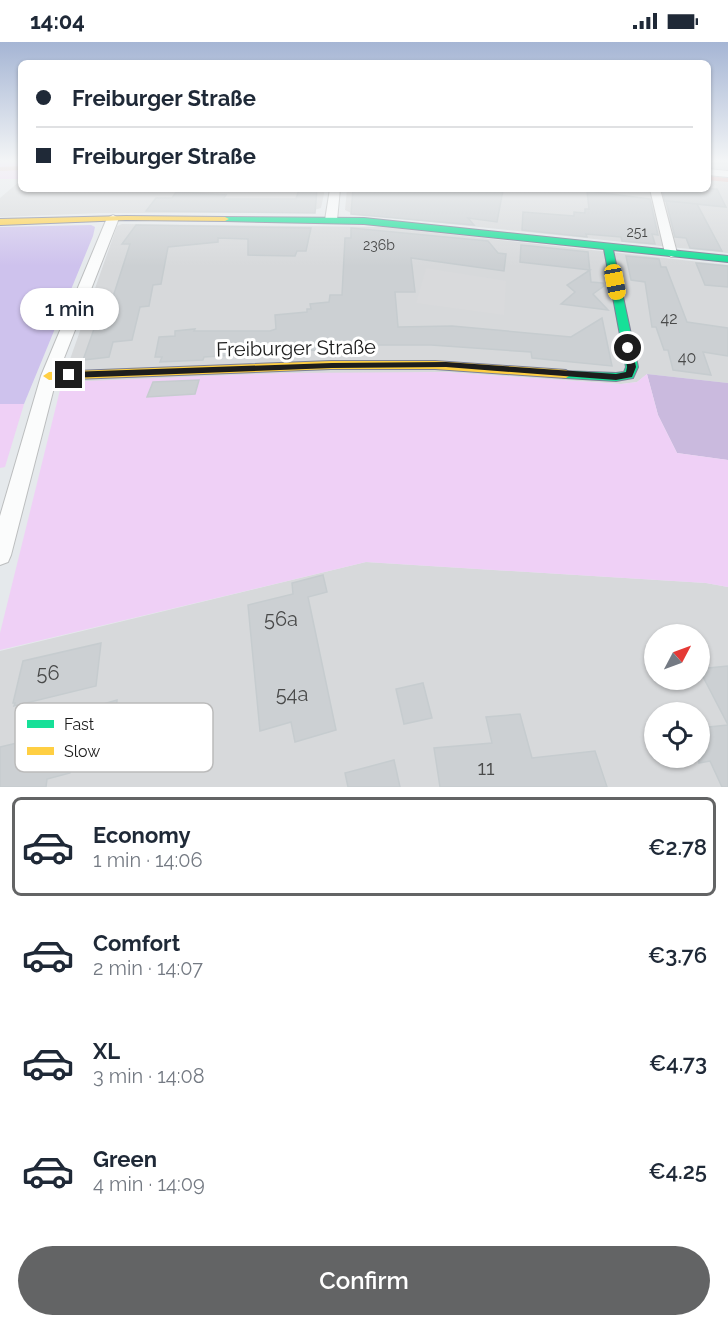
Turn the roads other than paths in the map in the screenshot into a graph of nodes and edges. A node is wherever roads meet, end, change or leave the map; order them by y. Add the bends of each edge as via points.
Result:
1 (334, 196) edge
2 (657, 196) edge
3 (112, 218) junction
4 (331, 220) junction
5 (0, 222) edge
6 (608, 246) junction
7 (671, 253) junction
8 (728, 259) edge
9 (49, 376) junction
10 (0, 555) edge

1 - 4 street
2 - 7 street
3 - 4 street
3 - 5 street
3 - 9 street
4 - 6 street via 418,225
6 - 7 street
6 - 9 street, Freiburger Straße via 632,367 629,375 424,365 332,365
7 - 8 street
9 - 10 street

